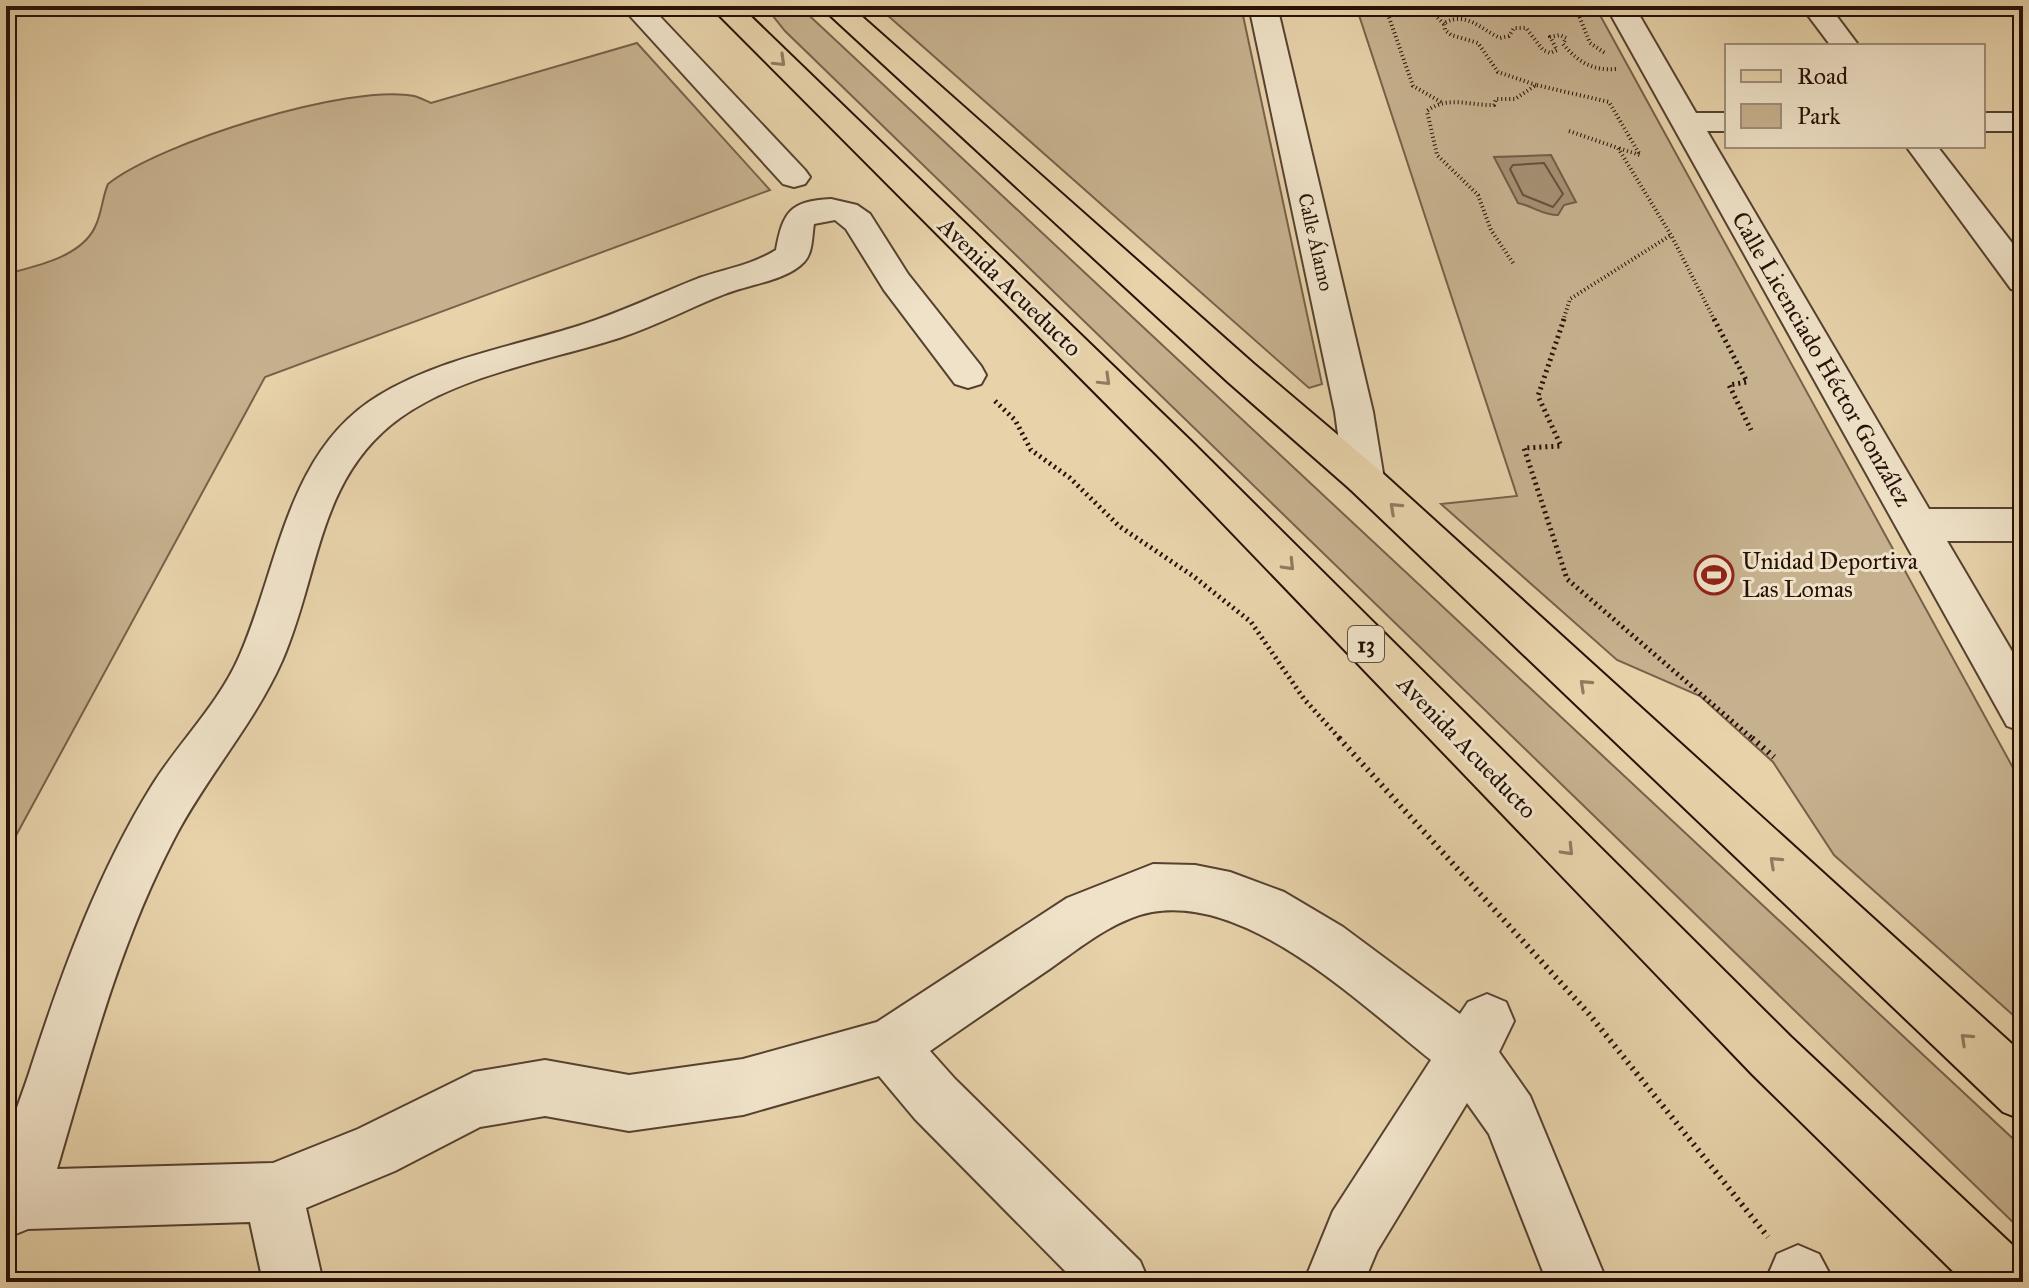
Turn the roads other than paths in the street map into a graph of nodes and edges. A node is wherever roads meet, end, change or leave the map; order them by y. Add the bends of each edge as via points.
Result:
1 (635, 6) edge
2 (724, 6) edge
3 (834, 6) edge
4 (1263, 6) edge
5 (1620, 6) edge
6 (1815, 6) edge
7 (1844, 44) edge
8 (1686, 122) junction
9 (1725, 122) edge
10 (1985, 122) edge
11 (2023, 122) edge
12 (1923, 148) edge
13 (794, 177) dead end
14 (2023, 281) edge
15 (968, 375) road end
16 (1364, 479) junction
17 (1916, 525) junction
18 (2023, 525) edge
19 (2023, 712) edge
20 (1476, 1036) junction
21 (889, 1046) junction
22 (2023, 1092) edge
23 (273, 1192) junction
24 (13, 1204) edge
25 (293, 1282) edge
26 (1119, 1282) edge
27 (1334, 1282) edge
28 (1577, 1282) edge
29 (2007, 1282) edge

1 - 13 street
2 -> 29 main road, Avenida Acueducto / 13 via 1177,451 1772,1056
3 - 16 main road
4 - 16 street, Calle Álamo via 1354,412
5 - 8 street, Calle Licenciado Héctor González
6 - 7 street
8 - 9 street
8 - 17 street, Calle Licenciado Héctor González
10 - 11 street
12 - 14 street
15 - 24 street via 895,282 858,222 848,213 823,210 798,220 792,255 778,263 617,326 452,379 377,414 342,451 308,512 259,662 135,864 89,973
22 -> 16 main road
17 - 18 street
17 - 19 street, Calle Licenciado Héctor González
20 - 21 street via 1266,909 1219,893 1153,888 1085,915
20 - 27 street via 1354,1232
20 - 28 street
21 - 23 street via 743,1087 629,1103 545,1088 474,1100 375,1151
21 - 26 street via 935,1099
23 - 24 street
23 - 25 street

